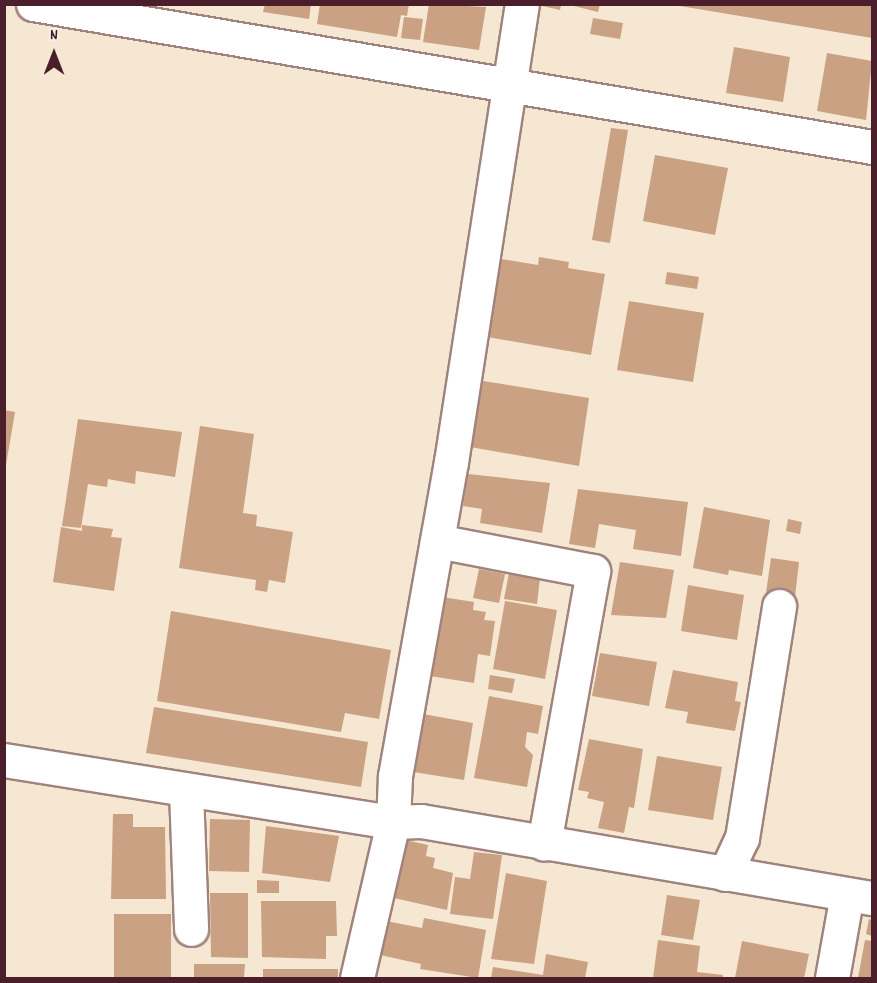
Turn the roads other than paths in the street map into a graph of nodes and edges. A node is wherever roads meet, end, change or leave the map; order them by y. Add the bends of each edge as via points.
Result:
1 (33, 4) edge
2 (522, 4) edge
3 (508, 85) junction
4 (873, 147) edge
5 (437, 541) junction
6 (779, 606) dead end
7 (4, 759) edge
8 (186, 790) junction
9 (393, 822) junction
10 (544, 844) junction
11 (725, 874) junction
12 (860, 896) edge
13 (191, 928) dead end
14 (357, 978) edge
15 (832, 978) edge

1 - 3 street
2 - 3 street
3 - 4 street
3 - 5 street
5 - 9 street via 395,776
5 - 10 street via 593,571
6 - 11 street via 742,838
7 - 8 street
8 - 9 street
8 - 13 street
9 - 10 street via 421,821
9 - 14 street
10 - 11 street
11 - 12 street
12 - 15 street

